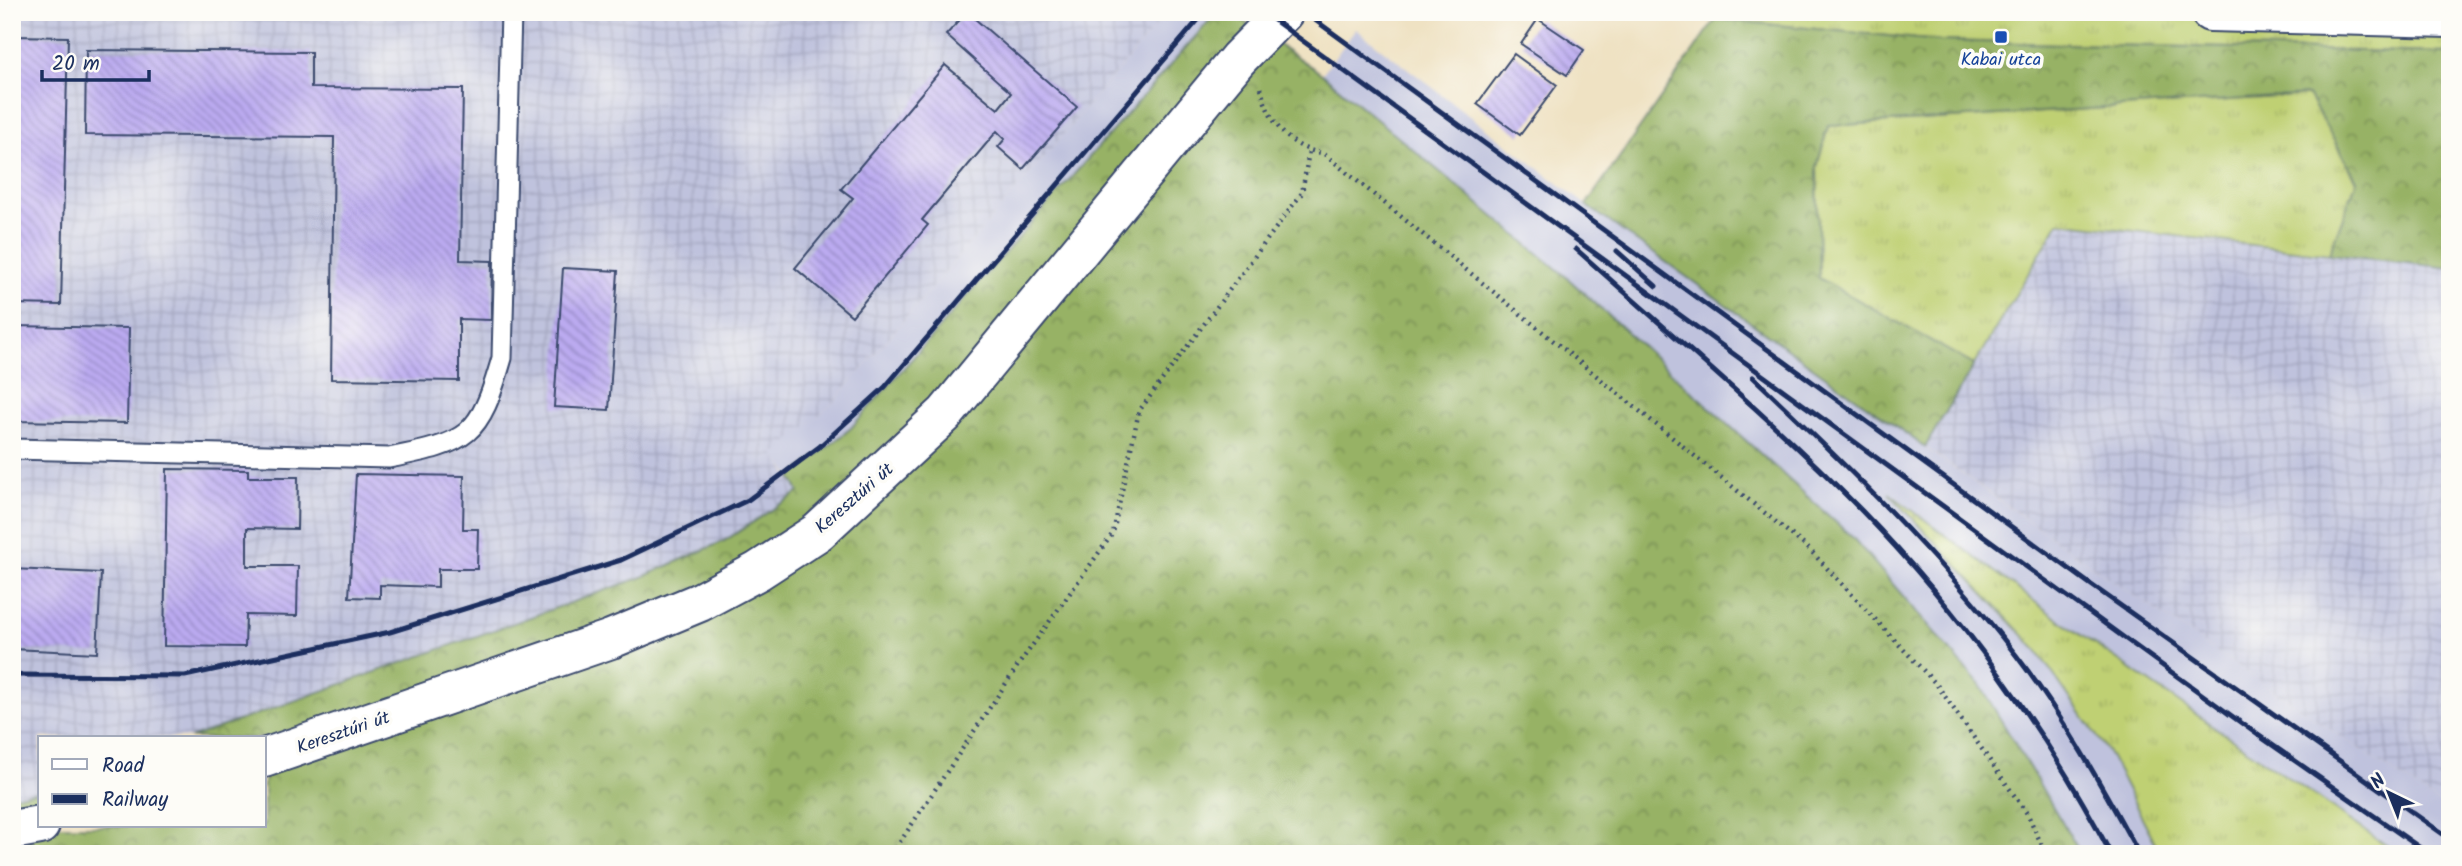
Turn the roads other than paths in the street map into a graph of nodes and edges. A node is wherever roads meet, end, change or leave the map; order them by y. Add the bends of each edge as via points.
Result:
1 (511, 12) edge
2 (1284, 12) edge
3 (2210, 12) edge
4 (2450, 18) edge
5 (12, 449) edge
6 (266, 757) edge
7 (38, 824) edge
8 (12, 830) edge

1 - 5 lane via 502,358 491,397 472,430 443,447 389,458
2 - 6 main road, Keresztúri út via 1253,42 945,414 818,532 700,602 611,639
3 - 4 main road
7 - 8 main road

